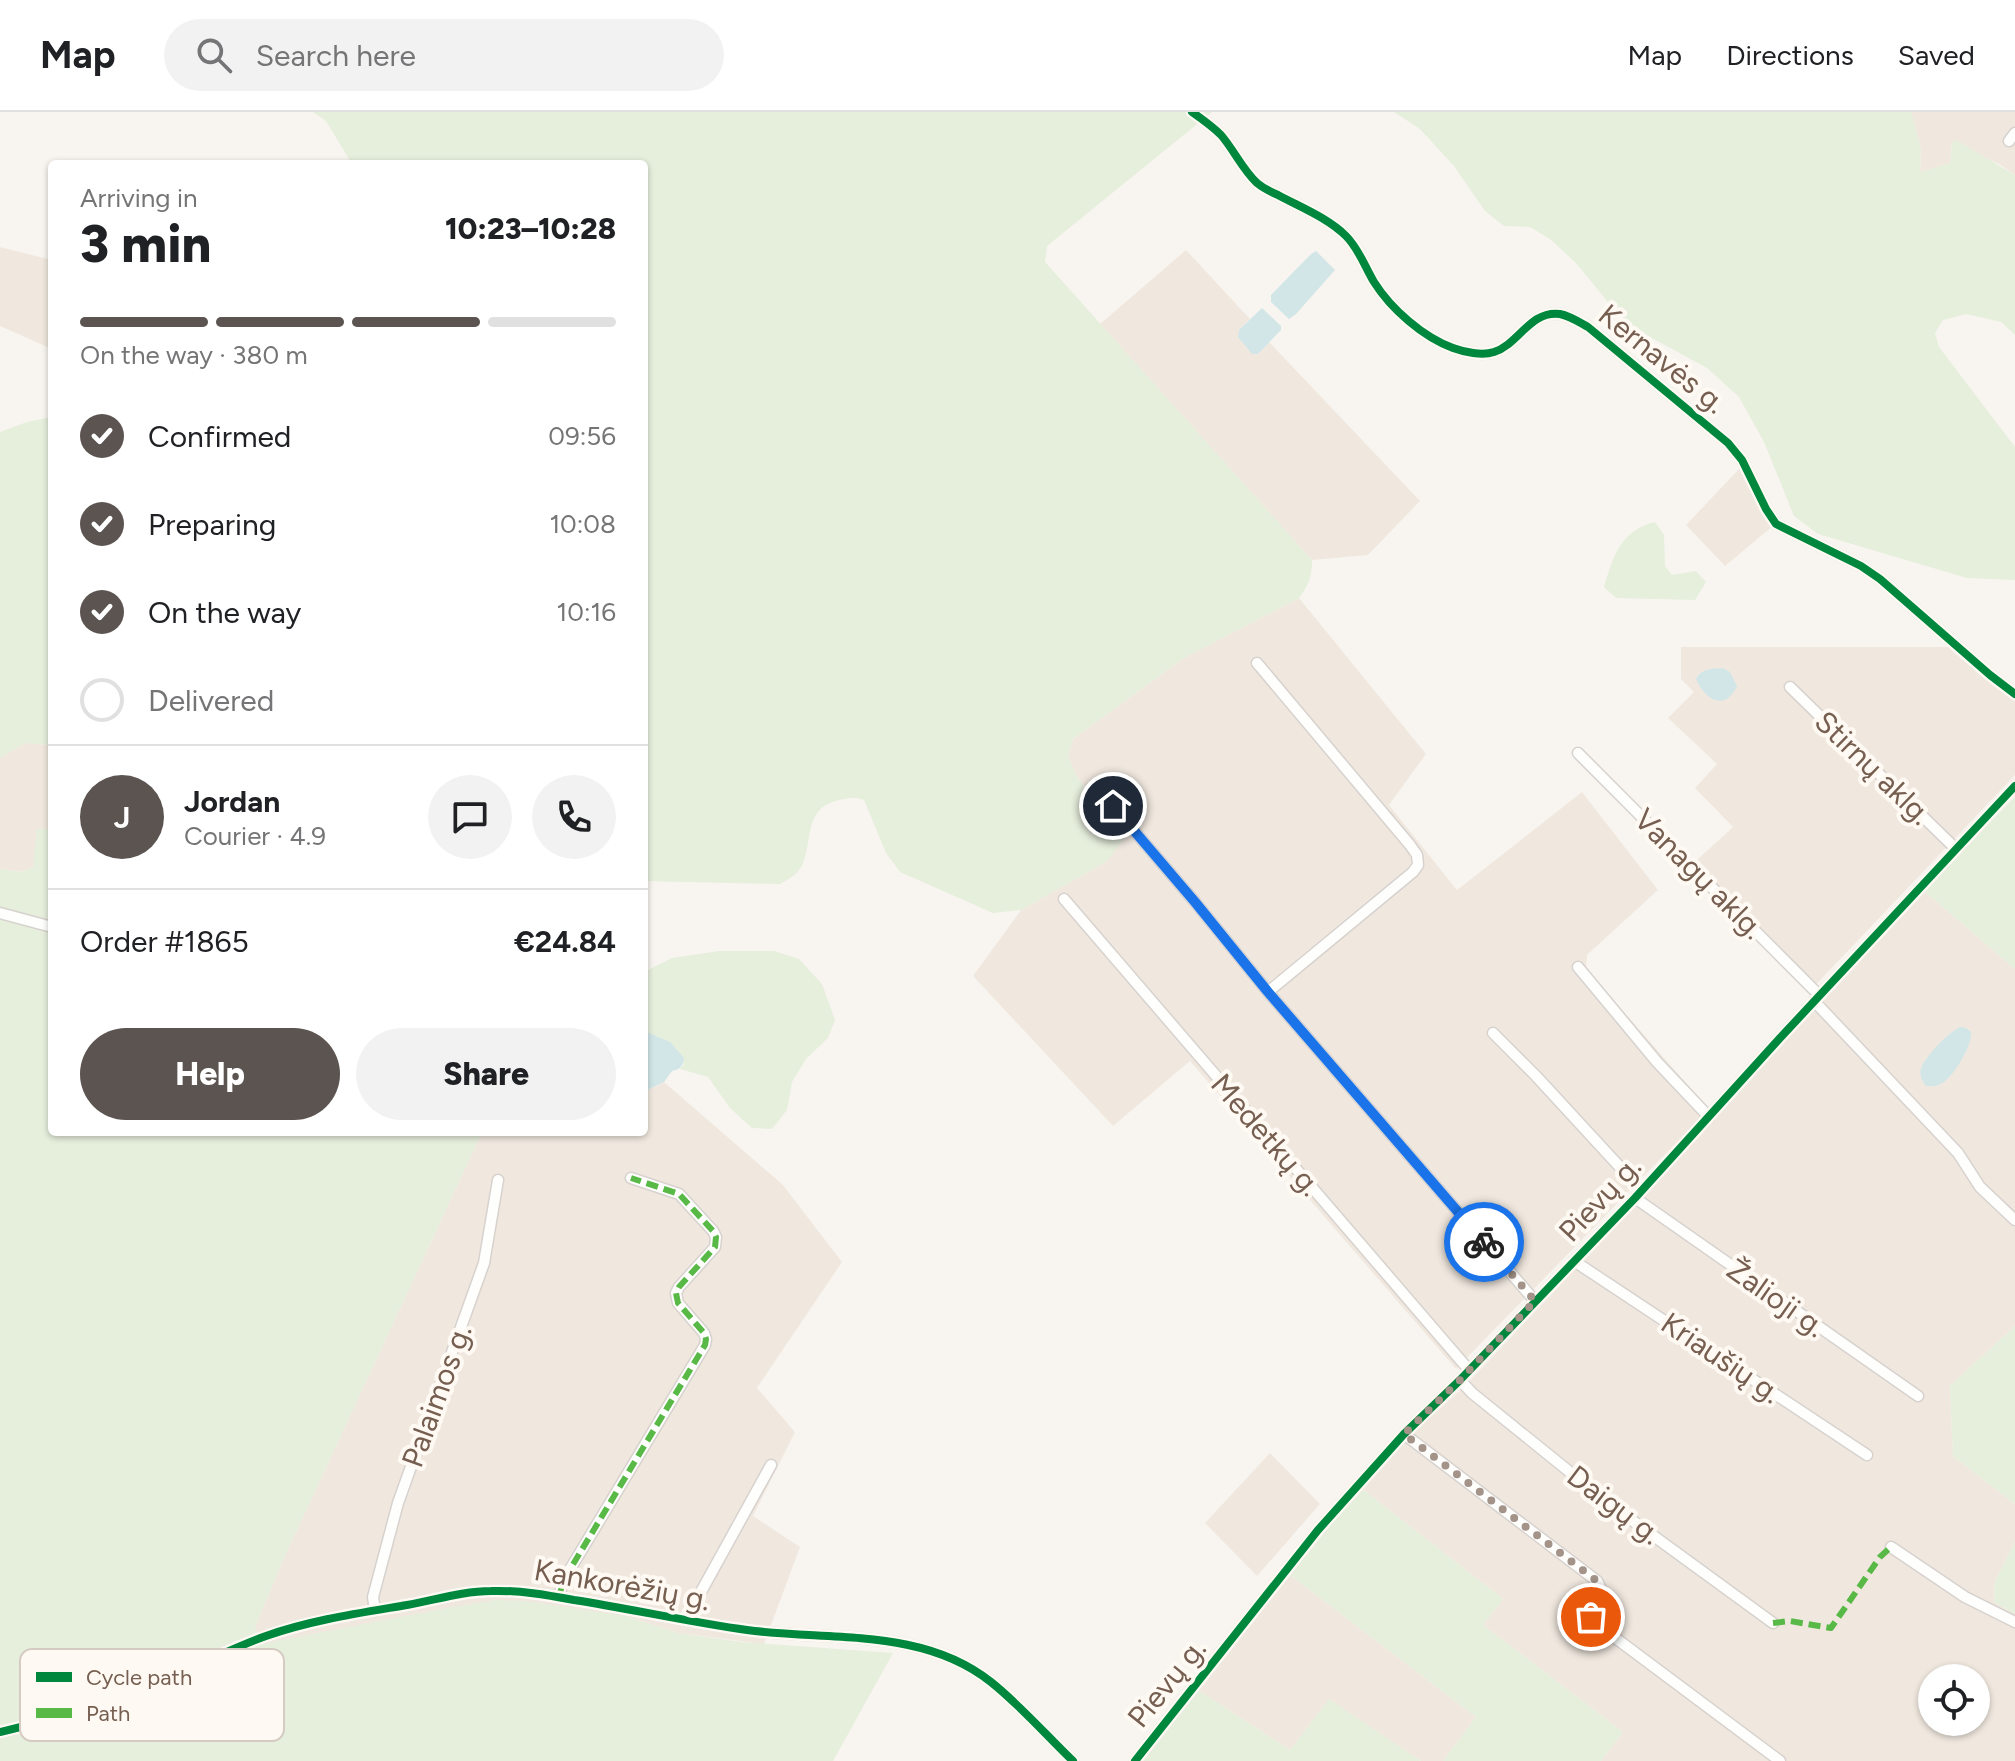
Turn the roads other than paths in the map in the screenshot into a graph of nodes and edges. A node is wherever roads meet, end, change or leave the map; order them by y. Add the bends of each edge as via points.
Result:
1 (1192, 112) edge
2 (1257, 663) dead end
3 (1790, 687) dead end
4 (2015, 694) edge
5 (1578, 753) dead end
6 (2015, 786) edge
7 (1113, 806) dead end
8 (1956, 849) junction
9 (1064, 899) dead end
10 (0, 913) edge
11 (48, 926) edge
12 (1578, 967) dead end
13 (1268, 992) junction
14 (1817, 998) junction
15 (1493, 1033) dead end
16 (1709, 1117) junction
17 (631, 1178) dead end
18 (498, 1180) dead end
19 (1638, 1194) junction
20 (2015, 1220) edge
21 (1574, 1261) junction
22 (1535, 1301) junction
23 (1469, 1370) junction
24 (1460, 1380) junction
25 (1918, 1396) dead end
26 (1404, 1434) junction
27 (1867, 1455) dead end
28 (771, 1465) dead end
29 (1891, 1547) dead end
30 (559, 1597) junction
31 (375, 1611) junction
32 (686, 1619) junction
33 (2015, 1622) edge
34 (1773, 1623) dead end
35 (235, 1649) edge
36 (20, 1727) edge
37 (0, 1732) edge
38 (1073, 1761) edge
39 (1135, 1761) edge
40 (1780, 1761) edge

1 - 4 street, Kernavės g. via 1222,136 1260,186 1344,234 1391,303 1439,342 1492,353 1540,317 1557,314 1588,327 1728,443 1776,524 1880,579
2 - 13 street via 1410,845 1418,865
3 - 8 street, Stirnų aklg.
5 - 14 street, Vanagų aklg.
6 - 8 street, Pievų g.
7 - 13 street
8 - 14 street, Pievų g.
9 - 23 street, Medetkų g.
10 - 11 street
12 - 16 street
13 - 22 street
14 - 16 street, Pievų g.
14 - 20 street, Vanagų aklg. via 1958,1153 1980,1187
15 - 19 street, Žalioji g.
16 - 19 street, Pievų g.
17 - 30 street via 679,1194 716,1237 715,1247 676,1293 678,1303 704,1333 705,1345 563,1581
18 - 31 street, Palaimos g. via 484,1263 398,1503 373,1597
19 - 21 street, Pievų g.
19 - 25 street, Žalioji g. via 1642,1205
21 - 22 street, Pievų g.
21 - 27 street, Kriaušių g.
22 - 23 street, Pievų g.
23 - 24 street, Pievų g.
24 - 26 street, Pievų g.
24 - 34 street, Daigų g. via 1607,1502
26 - 39 street, Pievų g. via 1318,1530
26 - 40 street via 1597,1581 1602,1595 1591,1614 1594,1622
28 - 32 street
29 - 33 street via 1965,1597
30 - 31 street, Kankorėžių g. via 487,1591
30 - 32 street, Kankorėžių g.
31 - 35 street, Kankorėžių g. via 324,1620
32 - 38 street, Kankorėžių g. via 752,1631 855,1637 915,1646 955,1659 990,1681
36 - 37 street, Kankorėžių g.

